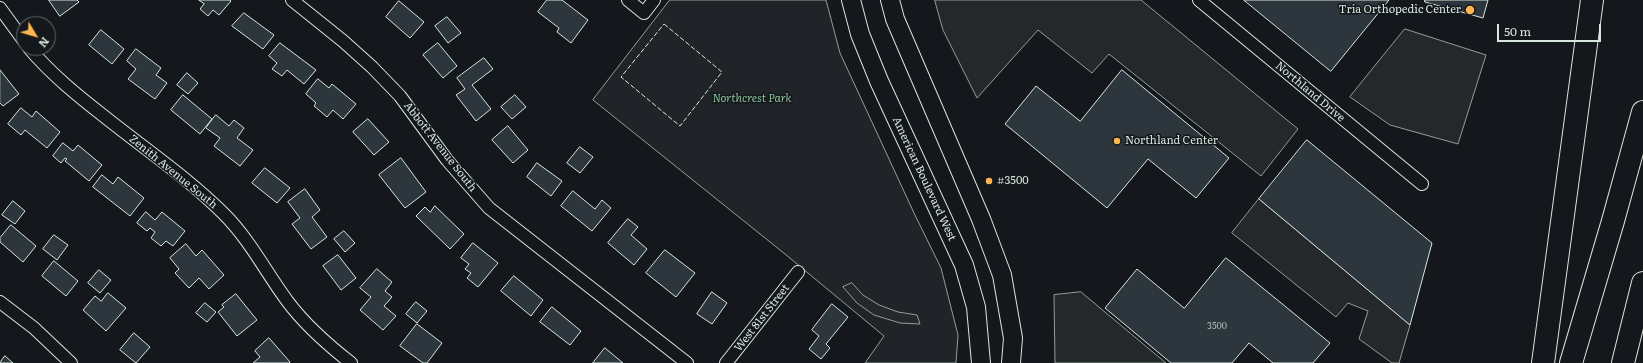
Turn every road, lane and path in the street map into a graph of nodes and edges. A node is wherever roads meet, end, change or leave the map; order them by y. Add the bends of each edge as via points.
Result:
1 (292, 0) edge
2 (628, 0) edge
3 (654, 0) edge
4 (851, 0) edge
5 (890, 0) edge
6 (1199, 0) edge
7 (1592, 0) edge
8 (0, 8) edge
9 (16, 30) edge
10 (37, 56) edge
11 (1643, 112) edge
12 (1422, 184) dead end
13 (798, 272) dead end
14 (1643, 283) edge
15 (0, 302) edge
16 (71, 363) edge
17 (351, 363) edge
18 (687, 363) edge
19 (726, 363) edge
20 (981, 363) edge
21 (1011, 363) edge
22 (1543, 363) edge
23 (1571, 363) edge
24 (1623, 363) edge

1 - 18 street, Abbott Avenue South via 343,41 400,96 447,160 489,208
2 - 3 street via 644,13
4 - 20 main road, American Boulevard West via 860,34 879,81 964,265 976,307
5 - 21 main road via 895,19 982,219 1002,275 1013,338
6 - 12 street, Northland Drive
7 - 22 highway
8 - 9 street
10 - 17 street, Zenith Avenue South via 70,90 198,190 226,216 293,309 312,331
11 - 23 highway
13 - 19 street, West 81st Street
14 - 24 highway
15 - 16 street via 34,328

